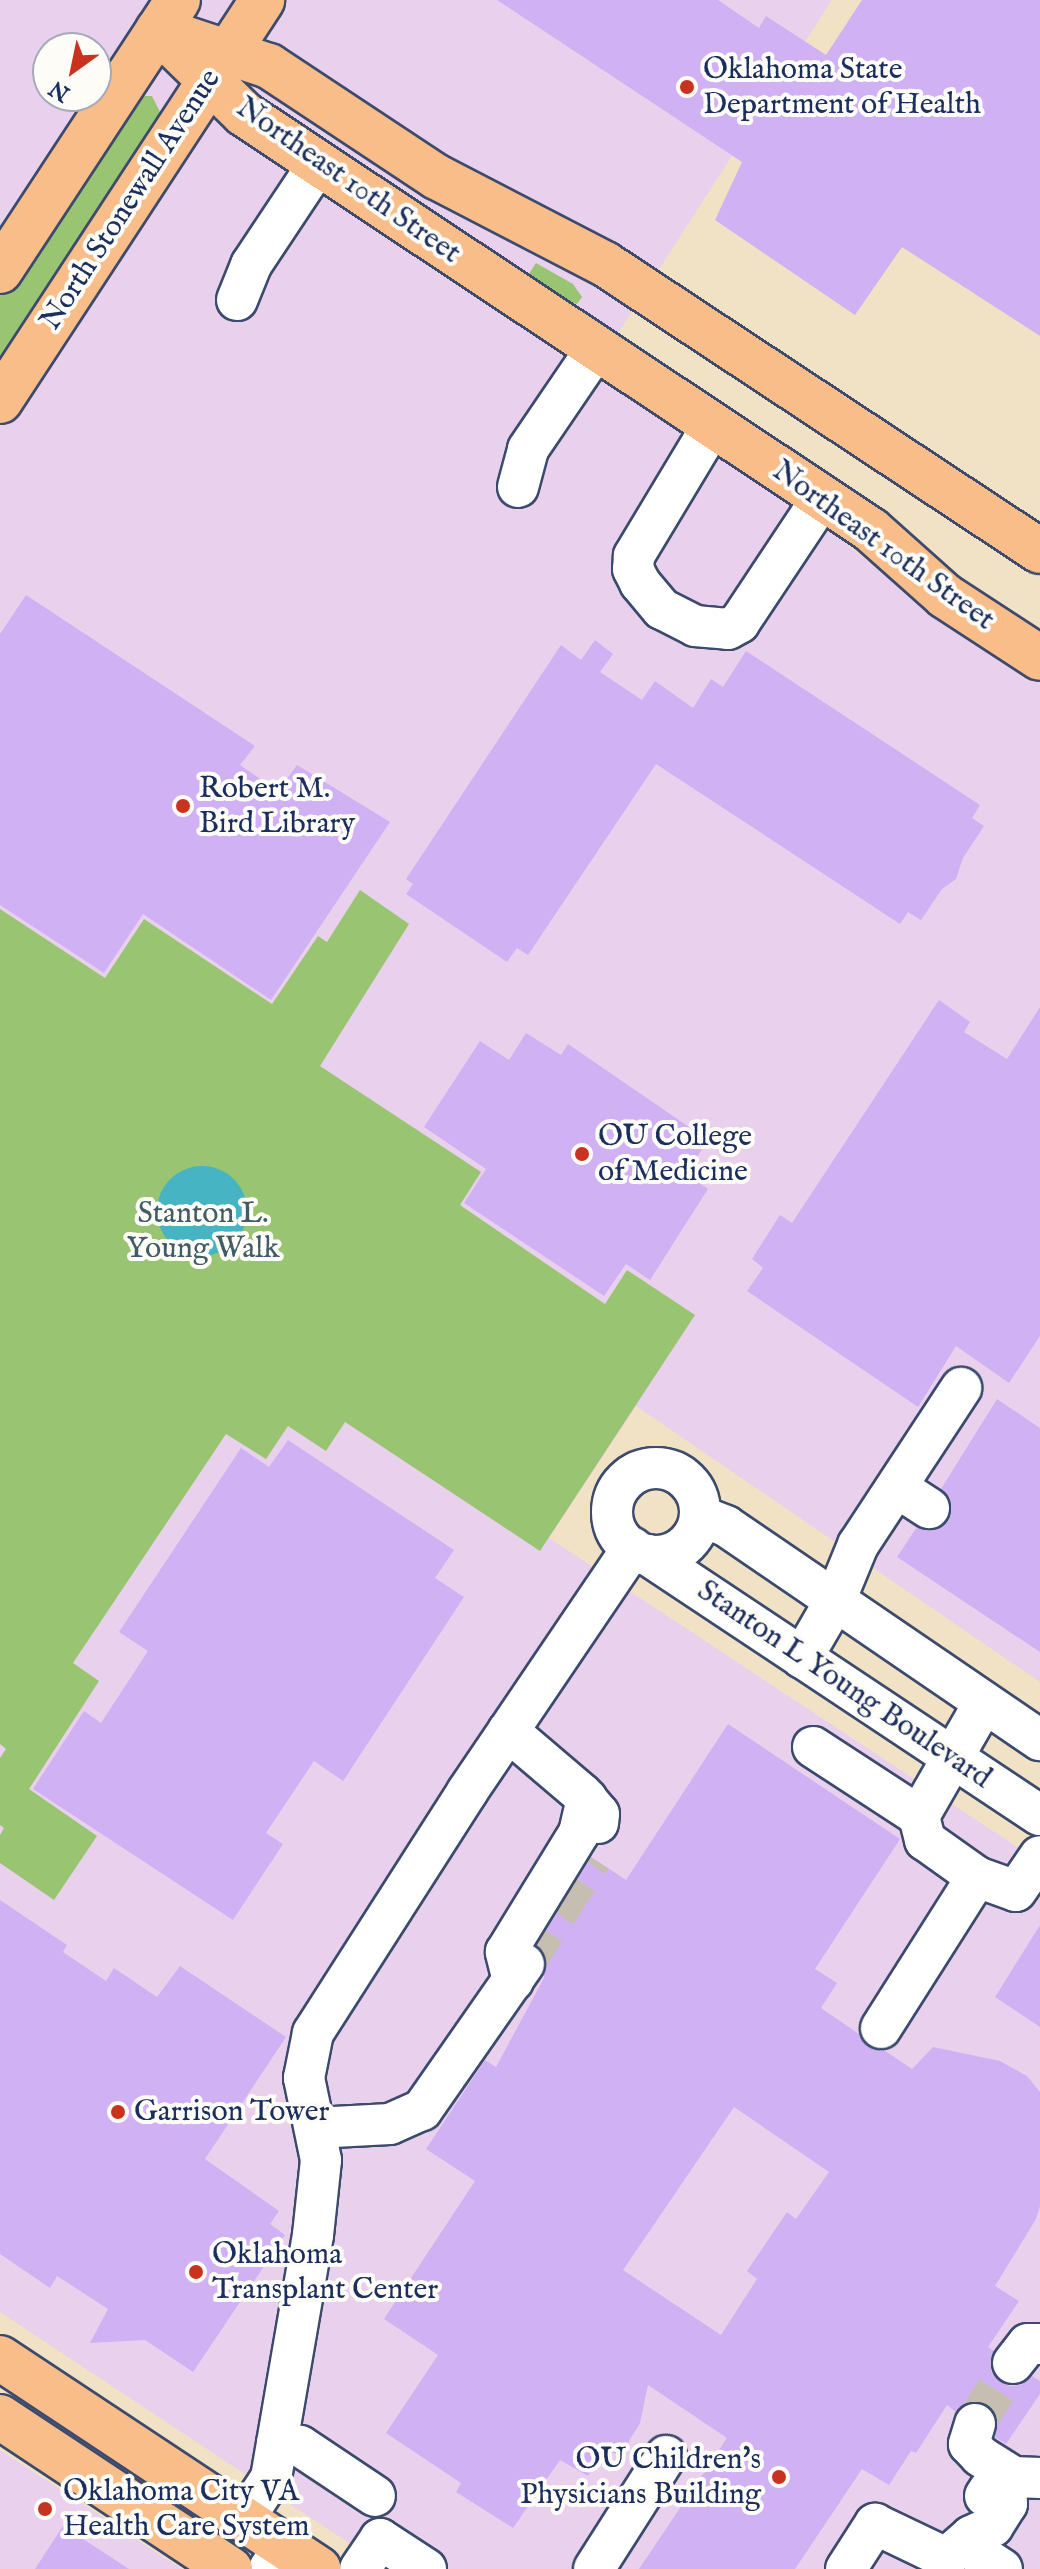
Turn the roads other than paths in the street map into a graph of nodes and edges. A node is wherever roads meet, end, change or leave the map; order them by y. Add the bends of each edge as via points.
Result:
1 (262, 0) edge
2 (168, 15) edge
3 (218, 66) junction
4 (318, 164) junction
5 (0, 271) edge
6 (237, 300) dead end
7 (596, 349) junction
8 (0, 401) edge
9 (712, 426) junction
10 (518, 487) dead end
11 (822, 498) junction
12 (1040, 551) edge
13 (1040, 658) edge
14 (961, 1388) dead end
15 (700, 1516) junction
16 (640, 1552) junction
17 (835, 1601) junction
18 (802, 1658) junction
19 (984, 1703) junction
20 (508, 1731) junction
21 (1040, 1740) edge
22 (813, 1747) dead end
23 (953, 1758) junction
24 (587, 1799) junction
25 (1040, 1815) edge
26 (919, 1816) junction
27 (592, 1858) tunnel mouth
28 (977, 1877) junction
29 (1033, 1881) edge
30 (881, 2028) dead end
31 (315, 2128) junction
32 (0, 2358) edge
33 (0, 2417) edge
34 (975, 2424) tunnel mouth
35 (277, 2443) junction
36 (666, 2456) dead end
37 (1020, 2480) edge
38 (375, 2496) dead end
39 (244, 2519) junction
40 (955, 2552) edge
41 (291, 2561) edge
42 (606, 2565) edge
43 (230, 2569) edge
44 (360, 2569) edge
45 (426, 2569) edge
46 (846, 2569) edge
47 (1002, 2569) edge

1 - 3 main road, North Stonewall Avenue
2 - 3 main road, Northeast 10th Street
2 - 5 main road
3 - 4 main road, Northeast 10th Street via 244,114
3 - 8 main road, North Stonewall Avenue
3 - 12 main road, Northeast 10th Street via 269,66 437,177 605,264
4 - 6 street via 251,265
4 - 7 main road, Northeast 10th Street
7 - 9 main road, Northeast 10th Street
7 - 10 street via 528,449
9 - 11 main road, Northeast 10th Street
9 - 11 street via 634,556 640,583 670,614 713,629 739,623
11 - 13 main road, Northeast 10th Street via 871,530 945,596
14 - 17 street via 914,1498 858,1545
15 - 16 street via 687,1543 668,1554
15 - 16 street via 696,1495 681,1476 657,1468 639,1472 621,1486 612,1506 615,1528
15 - 17 street via 726,1526
16 - 18 street, Stanton L Young Boulevard
16 - 20 street
17 - 18 street
17 - 19 street
18 - 23 street, Stanton L Young Boulevard
19 - 21 street
19 - 23 street
20 - 24 street
20 - 31 street via 313,2033 304,2078
22 - 26 street
23 - 25 street, Stanton L Young Boulevard
23 - 26 street
24 - 27 street via 599,1814
24 - 31 street via 579,1833 506,1952 518,1972 422,2110 390,2124
26 - 28 street via 925,1840
28 - 29 street
28 - 30 street
31 - 35 street via 321,2160 313,2235
32 - 39 main road
33 - 43 main road
34 - 37 street via 969,2444
35 - 38 street via 300,2446
35 - 39 street via 271,2478
36 - 42 street
37 - 40 street via 989,2490
39 - 41 main road
40 - 46 street via 875,2524
40 - 47 street
44 - 45 street via 380,2539

